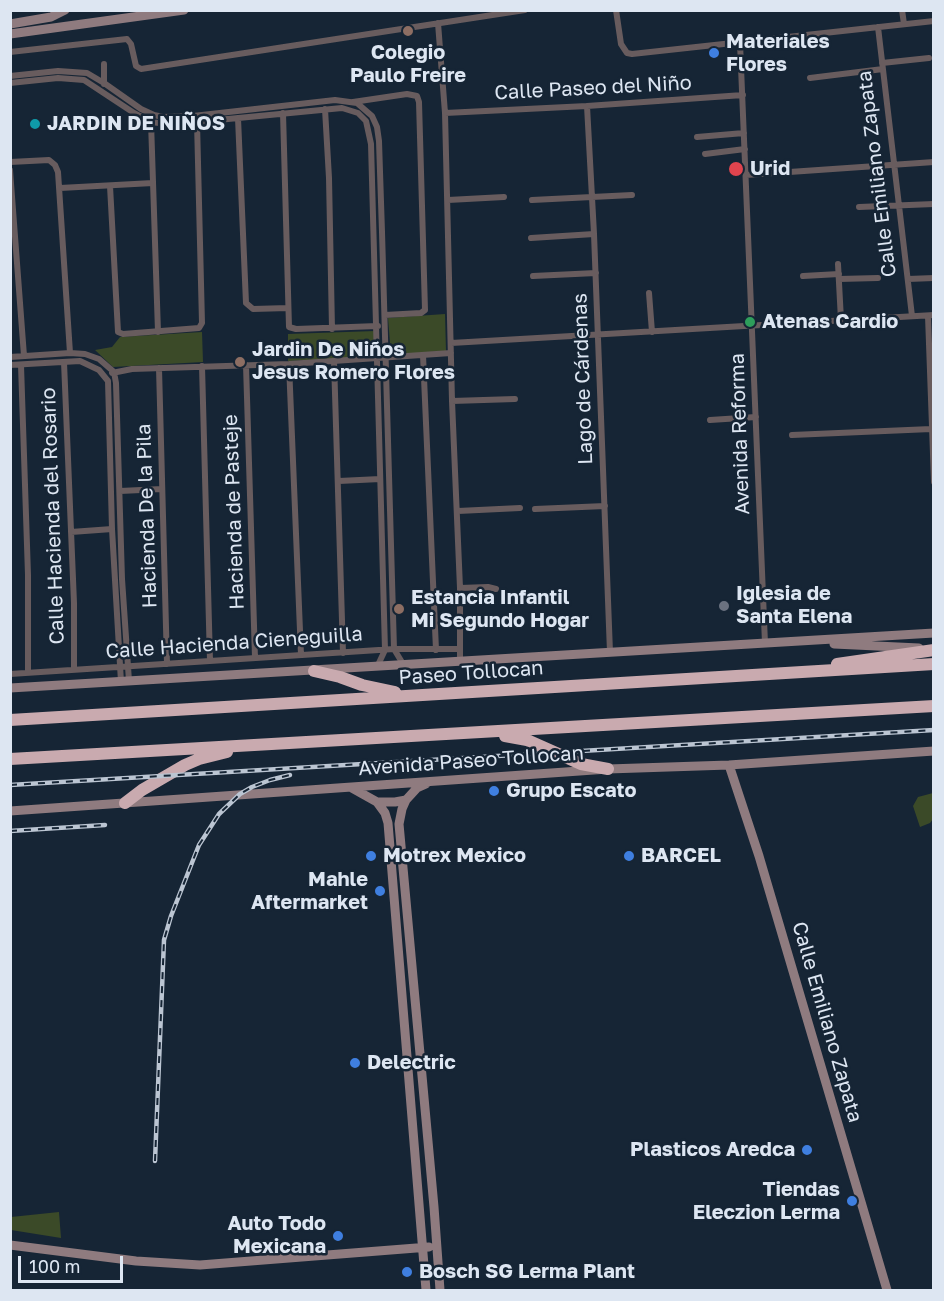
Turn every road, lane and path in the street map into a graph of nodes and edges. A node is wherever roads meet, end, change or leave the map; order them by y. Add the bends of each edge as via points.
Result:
1 (65, 10) edge
2 (184, 10) edge
3 (525, 10) edge
4 (616, 10) edge
5 (902, 10) edge
6 (933, 21) edge
7 (10, 24) edge
8 (438, 24) junction
9 (904, 24) junction
10 (878, 27) junction
11 (10, 34) edge
12 (740, 43) junction
13 (10, 52) edge
14 (929, 58) dead end
15 (104, 64) dead end
16 (883, 66) junction
17 (10, 76) edge
18 (810, 78) dead end
19 (10, 83) edge
20 (104, 83) junction
21 (102, 90) junction
22 (743, 95) junction
23 (353, 102) junction
24 (587, 106) junction
25 (306, 107) junction
26 (325, 109) junction
27 (283, 113) junction
28 (445, 113) junction
29 (218, 116) junction
30 (238, 118) junction
31 (151, 122) junction
32 (197, 122) junction
33 (744, 133) junction
34 (697, 137) dead end
35 (745, 149) junction
36 (705, 154) dead end
37 (10, 162) edge
38 (933, 162) edge
39 (895, 165) junction
40 (10, 170) edge
41 (746, 175) junction
42 (153, 183) junction
43 (110, 186) junction
44 (60, 188) junction
45 (632, 195) dead end
46 (504, 197) dead end
47 (593, 197) junction
48 (448, 200) junction
49 (532, 200) dead end
50 (933, 204) edge
51 (900, 206) junction
52 (859, 207) dead end
53 (594, 234) junction
54 (531, 238) dead end
55 (838, 264) dead end
56 (596, 273) junction
57 (533, 276) dead end
58 (803, 276) dead end
59 (839, 277) junction
60 (878, 278) dead end
61 (933, 278) edge
62 (908, 279) junction
63 (649, 293) dead end
64 (288, 309) junction
65 (385, 315) junction
66 (931, 315) edge
67 (912, 316) junction
68 (841, 320) junction
69 (385, 326) junction
70 (752, 326) junction
71 (376, 327) junction
72 (332, 329) junction
73 (158, 332) junction
74 (651, 332) junction
75 (598, 334) junction
76 (451, 343) junction
77 (70, 353) junction
78 (451, 353) junction
79 (423, 355) junction
80 (24, 356) junction
81 (10, 357) edge
82 (377, 359) junction
83 (386, 359) junction
84 (333, 361) junction
85 (64, 362) junction
86 (289, 364) junction
87 (10, 365) edge
88 (21, 365) junction
89 (246, 365) junction
90 (202, 366) junction
91 (159, 368) junction
92 (114, 372) junction
93 (106, 377) junction
94 (931, 378) edge
95 (515, 399) dead end
96 (452, 401) junction
97 (932, 408) edge
98 (756, 417) junction
99 (710, 420) dead end
100 (931, 429) junction
101 (379, 434) junction
102 (388, 434) junction
103 (792, 435) dead end
104 (119, 456) junction
105 (111, 457) junction
106 (380, 479) junction
107 (339, 481) junction
108 (933, 482) edge
109 (162, 489) junction
110 (120, 491) junction
111 (605, 506) junction
112 (520, 508) dead end
113 (535, 509) dead end
114 (458, 511) junction
115 (112, 529) junction
116 (71, 532) junction
117 (382, 543) junction
118 (391, 543) junction
119 (123, 579) junction
120 (114, 580) junction
121 (460, 588) junction
122 (496, 589) dead end
123 (933, 633) edge
124 (812, 641) junction
125 (765, 643) junction
126 (460, 649) junction
127 (933, 649) edge
128 (385, 650) junction
129 (394, 650) junction
130 (436, 650) junction
131 (610, 652) junction
132 (344, 653) junction
133 (301, 655) junction
134 (255, 658) junction
135 (210, 661) junction
136 (460, 661) junction
137 (167, 664) junction
138 (403, 664) junction
139 (933, 664) edge
140 (378, 665) junction
141 (127, 666) junction
142 (119, 667) junction
143 (74, 670) junction
144 (314, 671) junction
145 (821, 671) junction
146 (28, 672) junction
147 (10, 674) edge
148 (125, 681) junction
149 (10, 688) edge
150 (420, 696) junction
151 (933, 706) edge
152 (10, 720) edge
153 (484, 730) junction
154 (247, 744) junction
155 (933, 751) edge
156 (10, 759) edge
157 (729, 765) junction
158 (608, 769) junction
159 (434, 781) junction
160 (350, 788) junction
161 (406, 800) junction
162 (377, 801) junction
163 (125, 803) junction
164 (10, 811) edge
165 (394, 885) junction
166 (405, 885) junction
167 (409, 940) junction
168 (399, 941) junction
169 (407, 1053) junction
170 (419, 1053) junction
171 (10, 1245) edge
172 (424, 1247) junction
173 (437, 1247) junction
174 (426, 1290) edge
175 (440, 1290) edge
176 (887, 1290) edge

1 - 7 main road via 51,17
2 - 11 main road
3 - 8 street
4 - 12 street via 621,44 627,53
5 - 9 street
6 - 9 street
8 - 13 street via 141,69 136,66 128,39
8 - 28 street
9 - 10 street
10 - 12 street
10 - 16 street, Calle Emiliano Zapata
12 - 22 street, Avenida Reforma
14 - 16 street
15 - 20 street
16 - 18 street
16 - 39 street, Calle Emiliano Zapata
17 - 20 street via 73,71 87,73
19 - 21 street via 69,78 84,80
20 - 21 street
20 - 29 street via 154,115
21 - 31 street
22 - 24 street, Calle Paseo del Niño
22 - 33 street, Avenida Reforma
23 - 25 street via 335,100
23 - 65 street via 372,116 378,132
23 - 65 street via 417,96 426,308 421,313
24 - 28 street, Calle Paseo del Niño
24 - 47 street, Lago de Cárdenas
25 - 26 street
25 - 27 street
25 - 29 street
26 - 71 street via 353,110 362,116 369,130
26 - 72 street
27 - 30 street
27 - 64 street
28 - 48 street
29 - 30 street
29 - 32 street
30 - 64 street via 245,299 253,309
31 - 32 street
31 - 42 street
32 - 73 street via 202,323 199,328
33 - 34 street
33 - 35 street, Avenida Reforma
35 - 36 street
35 - 41 street, Avenida Reforma
37 - 44 street via 49,160 55,165
38 - 39 street
39 - 41 street
39 - 51 street, Calle Emiliano Zapata
40 - 80 street
41 - 70 street, Avenida Reforma
42 - 43 street
42 - 73 street
43 - 44 street
43 - 73 street via 117,331
44 - 77 street
45 - 47 street
46 - 48 street
47 - 49 street
47 - 53 street, Lago de Cárdenas
48 - 76 street
50 - 51 street
51 - 52 street
51 - 62 street, Calle Emiliano Zapata
53 - 54 street
53 - 56 street, Lago de Cárdenas
55 - 59 street
56 - 57 street
56 - 75 street, Lago de Cárdenas
58 - 59 street
59 - 60 street
59 - 68 street
61 - 62 street
62 - 67 street, Calle Emiliano Zapata
63 - 74 street
64 - 72 street via 290,328
65 - 69 street
66 - 67 street
66 - 94 street
67 - 68 street
68 - 70 street
69 - 71 street
69 - 83 street
70 - 74 street
70 - 98 street, Avenida Reforma
71 - 72 street
71 - 82 street
74 - 75 street
75 - 76 street
75 - 111 street, Lago de Cárdenas
76 - 78 street
77 - 80 street
77 - 92 street via 92,356
78 - 79 street
78 - 96 street
79 - 83 street
79 - 130 street
80 - 81 street
82 - 83 street
82 - 84 street
82 - 101 street
83 - 102 street
84 - 86 street
84 - 107 street
85 - 88 street
85 - 93 street via 80,361
85 - 116 street, Calle Hacienda del Rosario
86 - 89 street
86 - 133 street
87 - 88 street
88 - 146 street
89 - 90 street
89 - 134 street, Hacienda de Pasteje
90 - 91 street
90 - 135 street
91 - 92 street
91 - 109 street, Hacienda De la Pila
92 - 93 street
92 - 104 street
93 - 105 street
94 - 97 street
95 - 96 street
96 - 114 street
97 - 100 street
98 - 99 street
98 - 125 street, Avenida Reforma
100 - 103 street
100 - 108 street
101 - 102 street
101 - 106 street
102 - 118 street
104 - 105 street
104 - 110 street
105 - 115 street
106 - 107 street
106 - 117 street
107 - 132 street
109 - 110 street
109 - 137 street, Hacienda De la Pila
110 - 119 street
111 - 113 street
111 - 131 street, Lago de Cárdenas
112 - 114 street
114 - 121 street
115 - 116 street
115 - 120 street
116 - 143 street, Calle Hacienda del Rosario
117 - 118 street
117 - 128 street
118 - 129 street
119 - 120 street
119 - 141 street
120 - 142 street
121 - 122 street
121 - 126 street
123 - 124 main road
124 - 125 main road
124 - 127 main road
125 - 131 main road
126 - 130 street, Calle Hacienda Cieneguilla
126 - 136 street
127 - 145 highway via 853,660
128 - 129 street, Calle Hacienda Cieneguilla
128 - 132 street, Calle Hacienda Cieneguilla
128 - 140 street
129 - 130 street, Calle Hacienda Cieneguilla
129 - 138 street
131 - 136 main road
132 - 133 street, Calle Hacienda Cieneguilla
133 - 134 street, Calle Hacienda Cieneguilla
134 - 135 street, Calle Hacienda Cieneguilla
135 - 137 street, Calle Hacienda Cieneguilla
136 - 138 main road
137 - 141 street, Calle Hacienda Cieneguilla
138 - 140 main road
139 - 145 highway, Paseo Tollocan
140 - 144 main road
141 - 142 street, Calle Hacienda Cieneguilla
141 - 148 street
142 - 143 street, Calle Hacienda Cieneguilla
142 - 148 street
143 - 146 street, Calle Hacienda Cieneguilla
144 - 148 main road
144 - 150 highway
145 - 150 highway, Paseo Tollocan
146 - 147 street, Calle Hacienda Cieneguilla
148 - 149 main road
150 - 152 highway, Paseo Tollocan
151 - 153 highway
153 - 154 highway
153 - 158 highway via 527,740 581,764
154 - 156 highway
154 - 163 highway via 185,765
155 - 157 main road, Avenida Paseo Tollocan
157 - 158 main road, Avenida Paseo Tollocan
157 - 176 main road, Calle Emiliano Zapata
158 - 159 main road, Avenida Paseo Tollocan
159 - 160 main road, Avenida Paseo Tollocan
159 - 161 main road via 417,788
160 - 162 main road
160 - 163 main road, Avenida Paseo Tollocan
161 - 162 main road
161 - 166 main road via 399,824
162 - 165 main road via 388,823
163 - 164 main road, Avenida Paseo Tollocan
165 - 166 street
165 - 168 main road
166 - 167 main road
167 - 168 street
167 - 170 main road
168 - 169 main road
169 - 170 street
169 - 172 main road
170 - 173 main road
171 - 172 main road via 200,1265
172 - 173 main road
172 - 174 main road
173 - 175 main road

